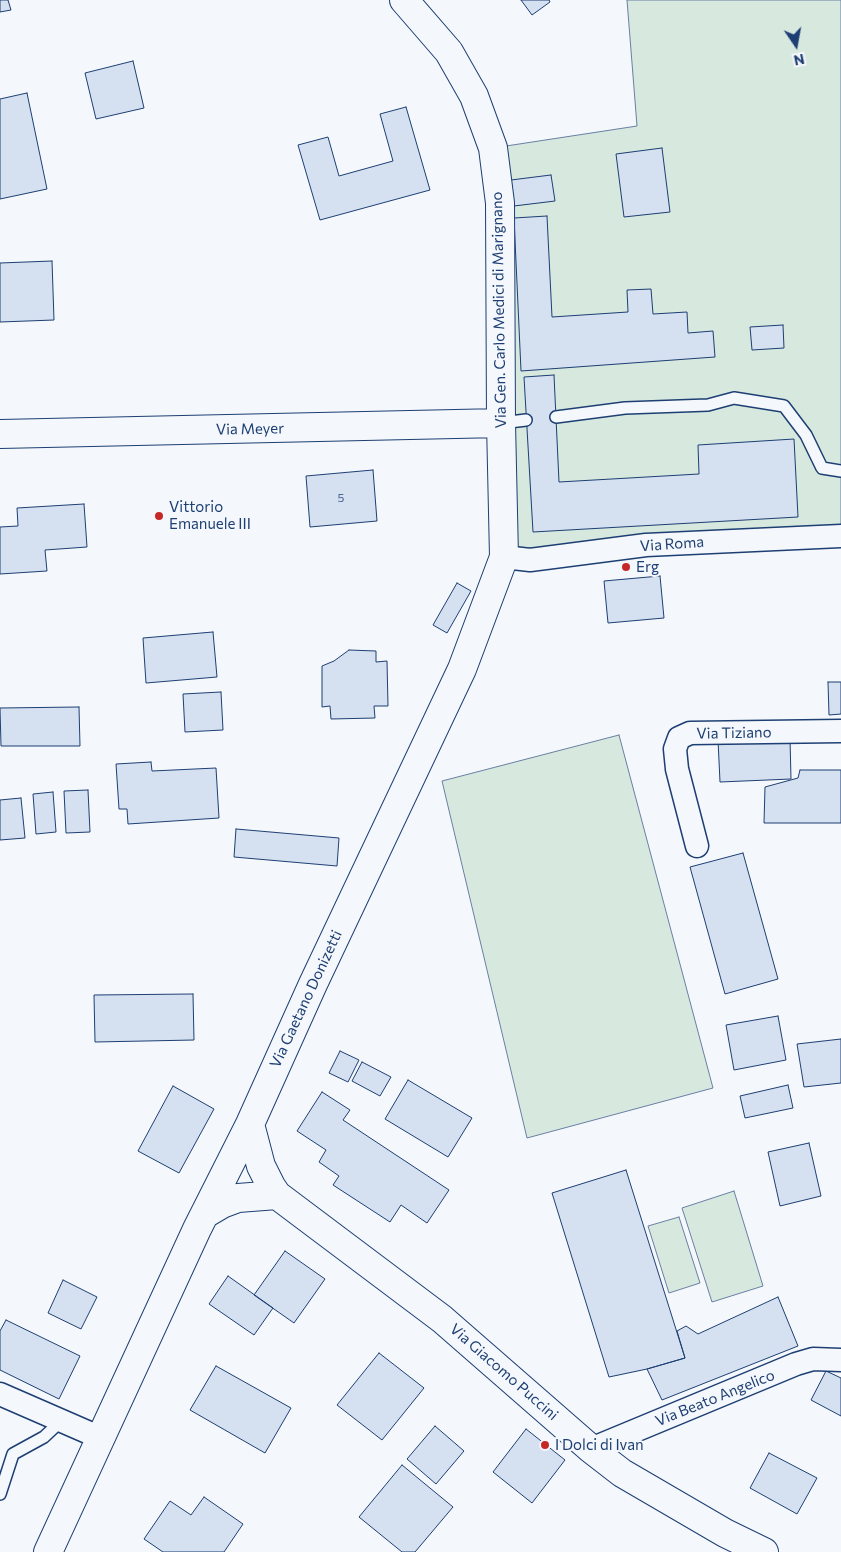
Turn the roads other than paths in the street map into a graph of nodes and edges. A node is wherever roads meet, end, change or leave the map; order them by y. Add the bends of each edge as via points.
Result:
1 (404, 0) edge
2 (556, 417) dead end
3 (513, 422) junction
4 (0, 434) edge
5 (841, 471) edge
6 (841, 536) edge
7 (504, 557) junction
8 (841, 731) edge
9 (698, 846) dead end
10 (250, 1124) junction
11 (277, 1195) junction
12 (205, 1214) junction
13 (841, 1360) edge
14 (0, 1394) edge
15 (62, 1421) junction
16 (101, 1438) junction
17 (591, 1449) junction
18 (0, 1494) edge
19 (48, 1552) edge
20 (764, 1552) edge

1 - 3 street, Via Gen. Carlo Medici di Marignano via 449,52 474,96 493,148 500,204
2 - 5 lane via 625,408 708,405 734,398 784,406 806,435 822,468
3 - 4 street, Via Meyer
3 - 7 street, Via Gen. Carlo Medici di Marignano
6 - 7 street, Via Roma via 646,545 530,560
7 - 10 street, Via Gaetano Donizetti via 462,669 317,974
8 - 9 street, Via Tiziano via 690,734 679,738 675,749 677,769
10 - 11 street, Via Giacomo Puccini via 261,1166
10 - 12 street, Via Gaetano Donizetti
11 - 12 street via 238,1198
11 - 17 street, Via Giacomo Puccini via 442,1319
12 - 16 street, Via Gaetano Donizetti
13 - 17 street, Via Beato Angelico via 813,1359 796,1364
14 - 15 street
15 - 16 street
15 - 18 lane via 44,1437 13,1454
16 - 19 street, Via Gaetano Donizetti
17 - 20 street, Via Giacomo Puccini via 622,1473

